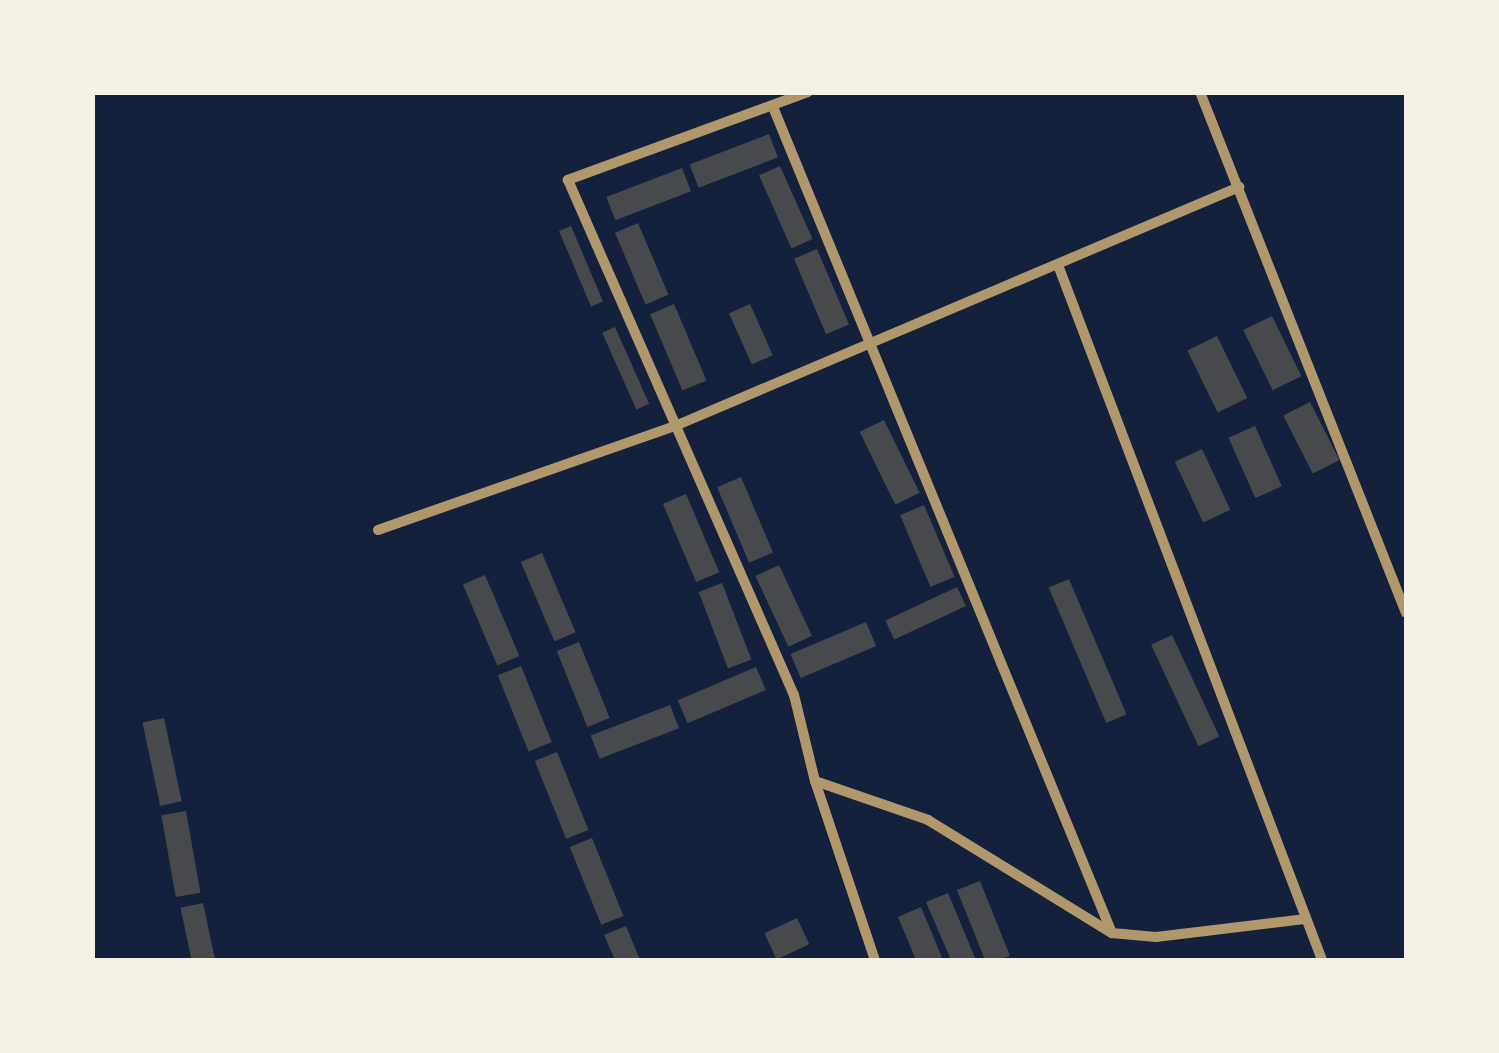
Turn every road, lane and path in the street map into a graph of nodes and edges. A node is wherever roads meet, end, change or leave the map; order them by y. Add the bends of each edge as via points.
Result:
1 (808, 92) edge
2 (1200, 92) edge
3 (773, 107) junction
4 (1240, 187) junction
5 (1058, 266) junction
6 (870, 345) junction
7 (676, 426) junction
8 (378, 530) dead end
9 (1406, 613) edge
10 (815, 781) junction
11 (1304, 919) junction
12 (1112, 933) junction
13 (875, 960) edge
14 (1322, 960) edge

1 - 3 street
2 - 4 street
3 - 6 street
3 - 7 street via 568,180
4 - 5 street
4 - 9 street
5 - 6 street
5 - 11 street
6 - 7 street
6 - 12 street
7 - 8 street
7 - 10 street via 794,695
10 - 12 street via 928,820
10 - 13 street
11 - 12 street
11 - 14 street

